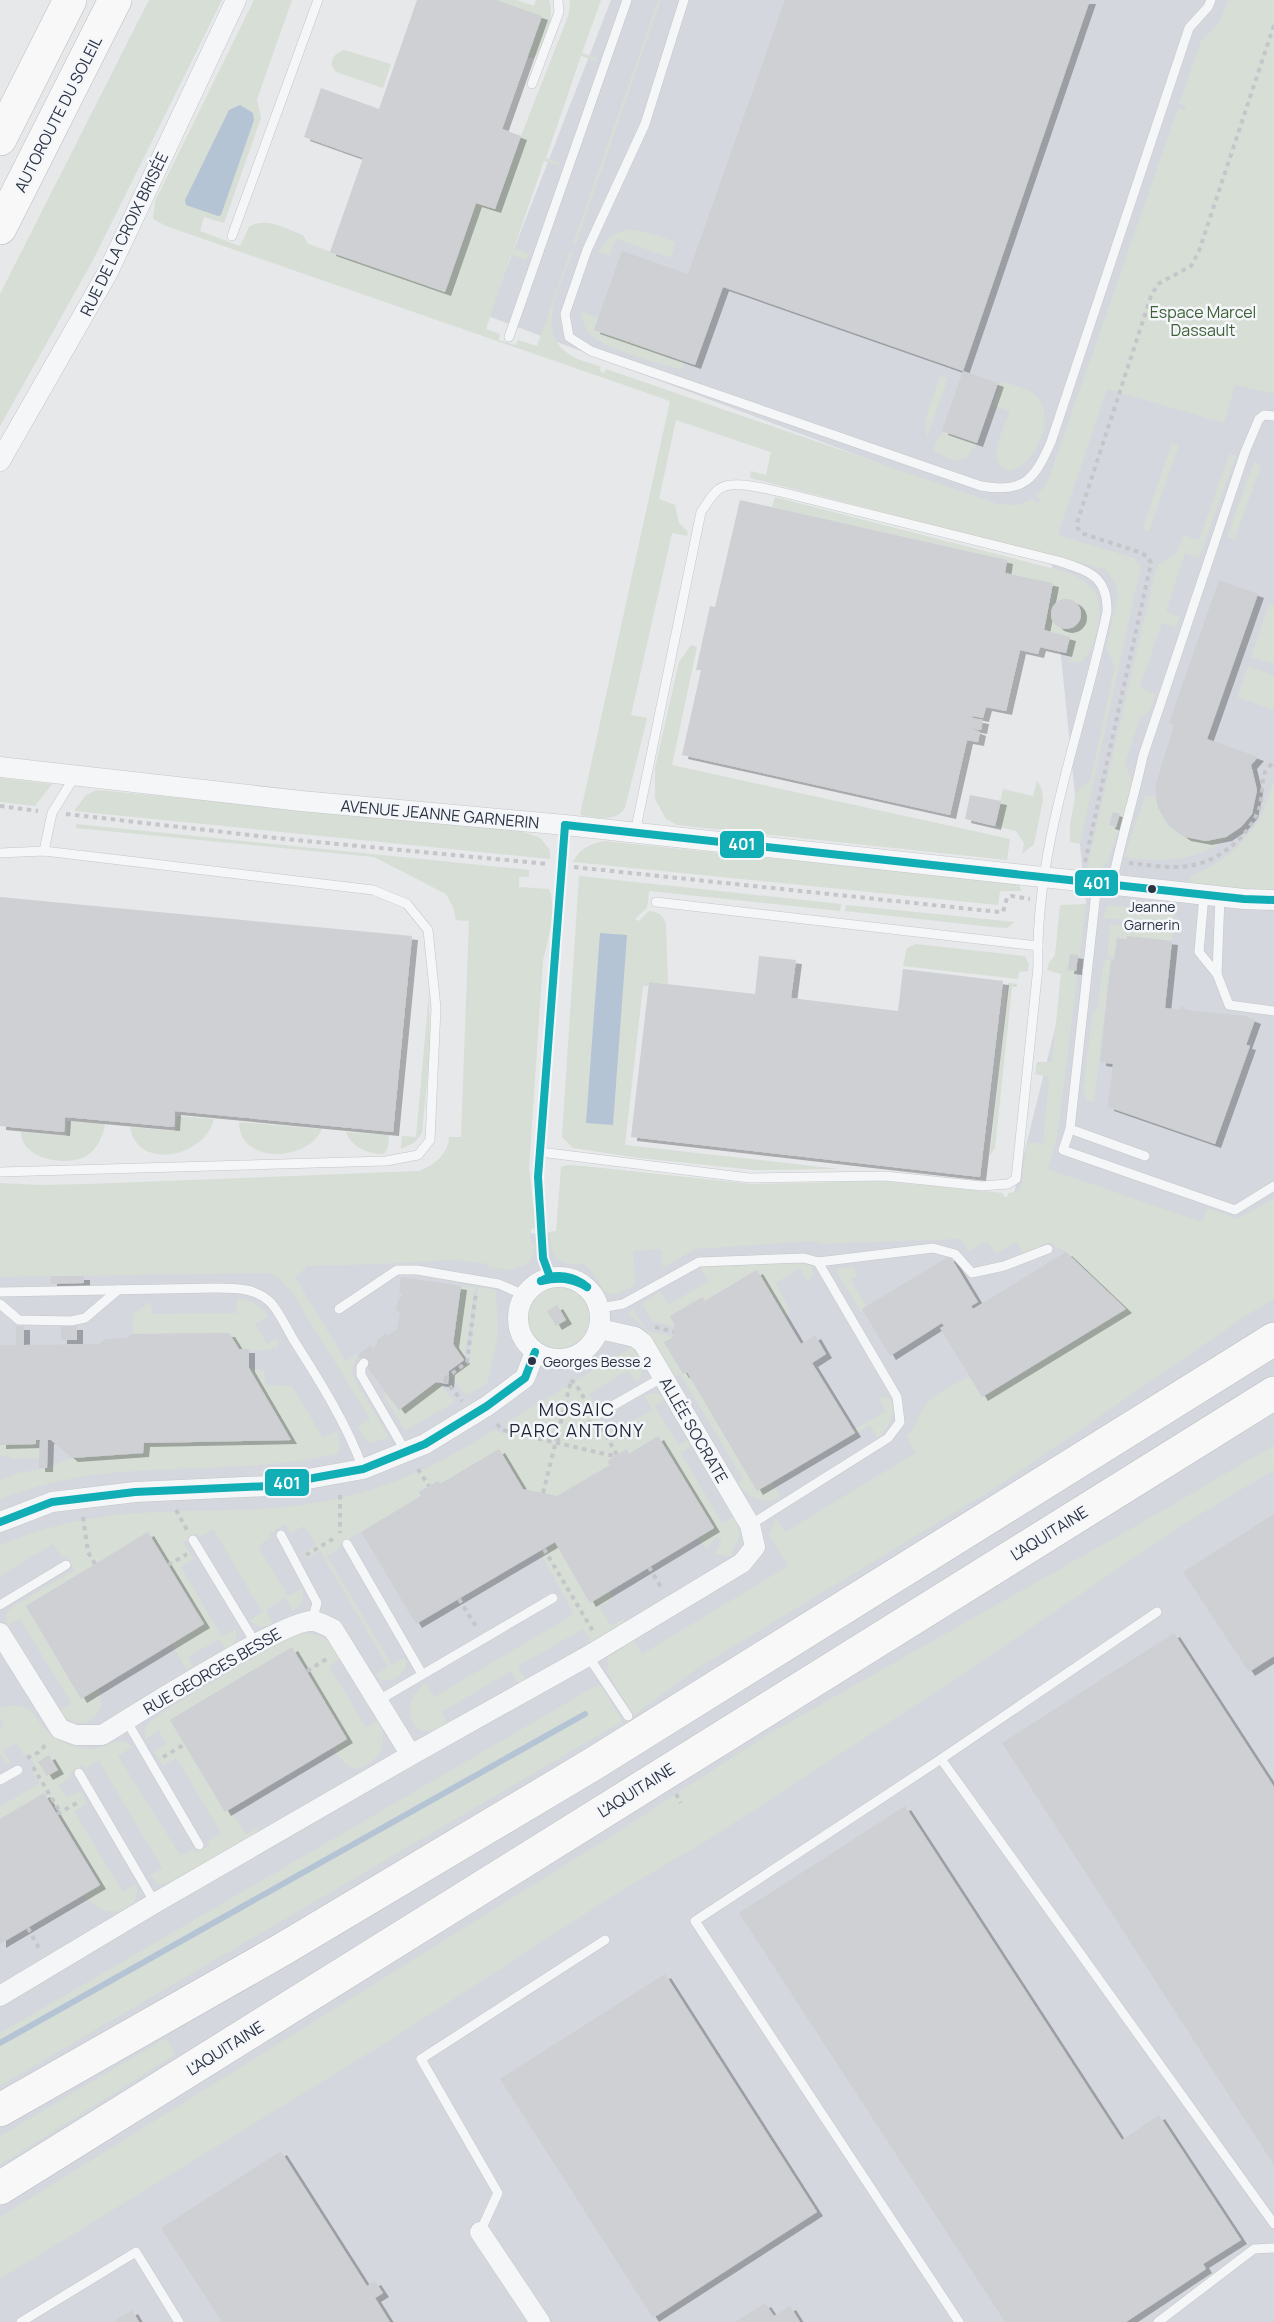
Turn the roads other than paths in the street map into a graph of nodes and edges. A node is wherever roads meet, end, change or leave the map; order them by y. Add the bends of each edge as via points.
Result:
1 (70, 0) edge
2 (115, 0) edge
3 (236, 0) edge
4 (318, 0) edge
5 (558, 0) edge
6 (627, 0) edge
7 (684, 0) edge
8 (1211, 0) edge
9 (532, 84) dead end
10 (0, 139) edge
11 (0, 228) edge
12 (232, 236) dead end
13 (509, 337) dead end
14 (1274, 416) edge
15 (0, 461) edge
16 (0, 766) edge
17 (75, 776) junction
18 (565, 825) junction
19 (635, 833) junction
20 (44, 851) junction
21 (0, 853) edge
22 (1044, 877) junction
23 (1097, 879) junction
24 (1212, 896) junction
25 (1274, 900) edge
26 (656, 902) dead end
27 (1038, 946) junction
28 (1217, 974) junction
29 (1274, 1011) edge
30 (1070, 1130) junction
31 (540, 1152) junction
32 (1144, 1156) dead end
33 (0, 1172) edge
34 (1274, 1186) edge
35 (1048, 1249) dead end
36 (818, 1262) junction
37 (550, 1277) junction
38 (118, 1290) junction
39 (0, 1292) edge
40 (524, 1295) junction
41 (0, 1304) edge
42 (600, 1308) junction
43 (339, 1309) dead end
44 (600, 1329) junction
45 (1274, 1339) edge
46 (535, 1352) junction
47 (364, 1363) dead end
48 (663, 1377) junction
49 (1274, 1393) edge
50 (600, 1413) road end
51 (406, 1452) junction
52 (363, 1469) junction
53 (0, 1522) edge
54 (750, 1526) junction
55 (280, 1535) dead end
56 (195, 1544) road end
57 (347, 1544) dead end
58 (66, 1565) dead end
59 (554, 1598) dead end
60 (0, 1605) edge
61 (1157, 1612) dead end
62 (312, 1620) junction
63 (0, 1632) edge
64 (256, 1644) junction
65 (595, 1652) junction
66 (422, 1674) junction
67 (379, 1700) junction
68 (628, 1716) dead end
69 (126, 1720) junction
70 (411, 1755) junction
71 (941, 1759) junction
72 (18, 1770) road end
73 (80, 1773) dead end
74 (0, 1780) edge
75 (200, 1845) dead end
76 (155, 1903) junction
77 (605, 1940) dead end
78 (0, 1996) edge
79 (0, 2110) edge
80 (0, 2188) edge
81 (1274, 2224) edge
82 (480, 2232) joint
83 (1274, 2248) edge
84 (21, 2322) edge
85 (179, 2322) edge
86 (540, 2322) edge
87 (959, 2322) edge
88 (1158, 2322) edge

1 - 10 highway
2 - 11 highway, AUTOROUTE DU SOLEIL
3 - 15 street, RUE DE LA CROIX BRISÉE via 108,272
4 - 12 lane
5 - 9 lane via 560,12
6 - 13 lane
7 - 8 lane via 645,124 587,250 565,314 570,338 591,351 999,489 1029,479 1052,442 1189,28
14 - 23 lane via 1258,419 1245,452 1143,756 1117,860
16 - 17 street, AVENUE JEANNE GARNERIN
17 - 18 street, AVENUE JEANNE GARNERIN
17 - 20 lane via 52,813
18 - 19 street, AVENUE JEANNE GARNERIN
18 - 31 lane
19 - 22 street, AVENUE JEANNE GARNERIN
19 - 22 lane via 701,512 719,489 749,486 1078,567 1104,586 1107,612 1060,793
20 - 21 lane
20 - 33 lane via 373,890 407,904 428,930 436,1008 430,1140 418,1155 386,1161
22 - 23 street, AVENUE JEANNE GARNERIN
22 - 27 lane
23 - 24 street, AVENUE JEANNE GARNERIN
23 - 30 lane
24 - 25 street, AVENUE JEANNE GARNERIN
24 - 28 lane
24 - 28 lane via 1199,952
26 - 27 lane
27 - 31 lane via 1016,1179 1008,1184 982,1186 885,1176 749,1178
28 - 29 lane via 1229,1005
30 - 32 lane
30 - 34 lane via 1063,1150 1235,1210
31 - 37 lane via 543,1258
35 - 36 lane via 972,1273 955,1254 933,1248
36 - 42 lane via 804,1258 699,1262 623,1304
36 - 54 lane via 897,1397 900,1422 888,1438
37 - 40 street
37 - 42 street via 563,1276 587,1286
38 - 39 lane
38 - 41 lane via 85,1318 71,1321 19,1320
38 - 52 lane via 240,1288 256,1292 272,1303
40 - 43 lane via 499,1284 397,1270
40 - 46 street via 519,1307 519,1326
42 - 44 street
44 - 46 street via 579,1355 557,1359
44 - 48 street, ALLÉE SOCRATE via 635,1337 643,1343
45 - 79 highway via 593,1764 283,1949
46 - 51 street via 525,1378 488,1406
47 - 51 lane via 361,1375
48 - 50 lane
48 - 54 street, ALLÉE SOCRATE
49 - 80 highway, L'AQUITAINE
51 - 52 street
52 - 53 street via 269,1486 135,1492 52,1503
54 - 65 street via 755,1547 742,1563
55 - 62 lane via 317,1603
56 - 64 lane
57 - 66 lane
58 - 60 lane
59 - 66 lane
61 - 71 lane
62 - 64 street, RUE GEORGES BESSE via 295,1624
62 - 67 street via 333,1629
63 - 69 street, RUE GEORGES BESSE via 60,1729 76,1735 102,1735
64 - 69 street, RUE GEORGES BESSE
65 - 68 lane
65 - 70 street
66 - 67 lane
67 - 70 street
69 - 75 lane
70 - 76 street
71 - 81 lane
71 - 87 lane via 696,1921
72 - 74 lane
73 - 76 lane
76 - 78 street
77 - 82 lane via 421,2059 498,2193
82 - 86 street
83 - 88 lane via 1254,2249
84 - 85 lane via 136,2252

